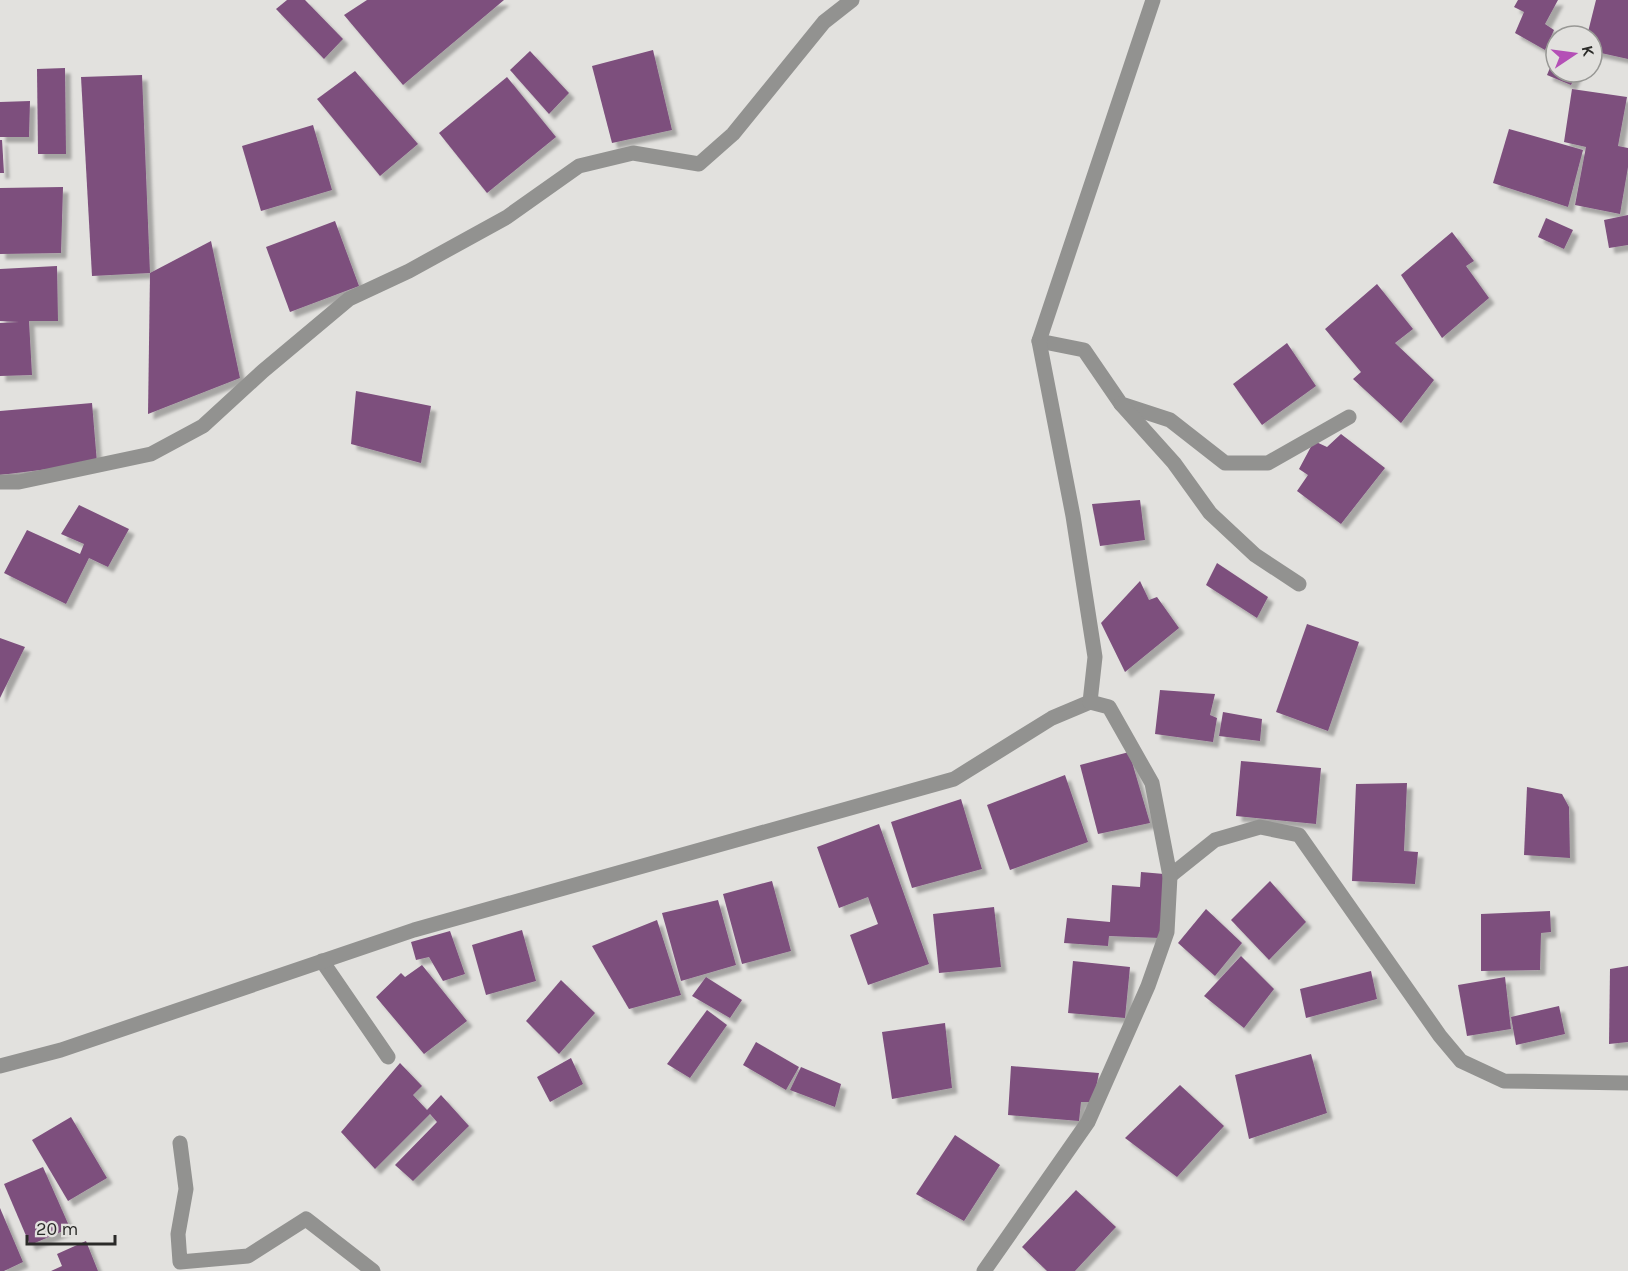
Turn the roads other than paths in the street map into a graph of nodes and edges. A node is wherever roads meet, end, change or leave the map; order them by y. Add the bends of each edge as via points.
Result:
1 (852, 0) edge
2 (1153, 0) edge
3 (1039, 341) junction
4 (1121, 404) junction
5 (1349, 417) dead end
6 (0, 482) edge
7 (1299, 584) dead end
8 (1090, 702) junction
9 (1170, 876) junction
10 (322, 961) junction
11 (388, 1057) dead end
12 (0, 1066) edge
13 (1628, 1083) edge
14 (180, 1143) dead end
15 (373, 1271) edge
16 (984, 1271) edge

1 - 6 street via 824,22 733,134 699,164 633,153 579,166 507,217 350,299 203,426 151,454 19,482
2 - 3 street
3 - 4 street via 1084,350
3 - 8 street via 1095,657
4 - 5 street via 1170,420 1225,463 1268,464
4 - 7 street via 1174,463 1210,513 1255,555
8 - 9 street via 1109,707 1152,783
8 - 10 street via 1052,718 954,779 414,930
9 - 13 street via 1215,840 1260,827 1299,835 1461,1061 1504,1081
9 - 16 street via 1167,932 1148,986 1088,1122
10 - 11 street
10 - 12 street via 61,1050
14 - 15 street via 186,1189 178,1234 180,1262 248,1256 306,1219

